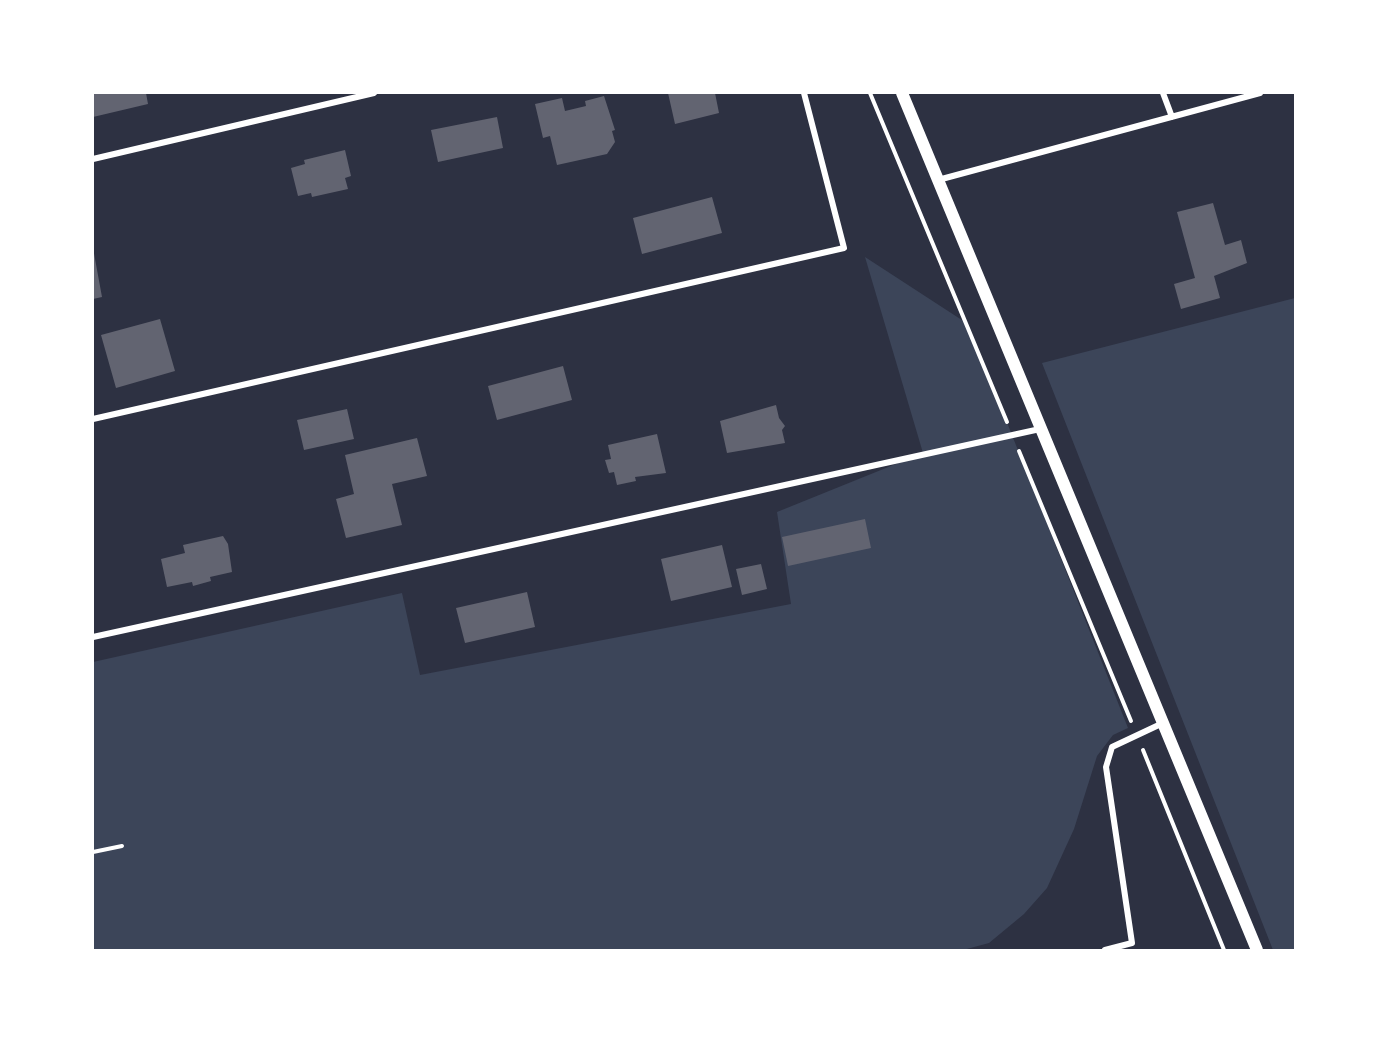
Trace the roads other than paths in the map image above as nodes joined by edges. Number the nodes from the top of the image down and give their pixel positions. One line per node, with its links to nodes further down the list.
1 (374, 93): 7 (street)
2 (804, 93): 9 (street)
3 (902, 93): 8 (main road)
4 (1163, 93): 6 (street)
5 (1260, 93): 6 (street)
6 (1173, 117): 8 (street)
7 (93, 159)
8 (938, 180): 10 (main road)
9 (93, 419)
10 (1041, 428): 11 (street); 12 (main road)
11 (93, 637)
12 (1163, 723): 13 (street); 14 (main road)
13 (1105, 950)
14 (1257, 950)

